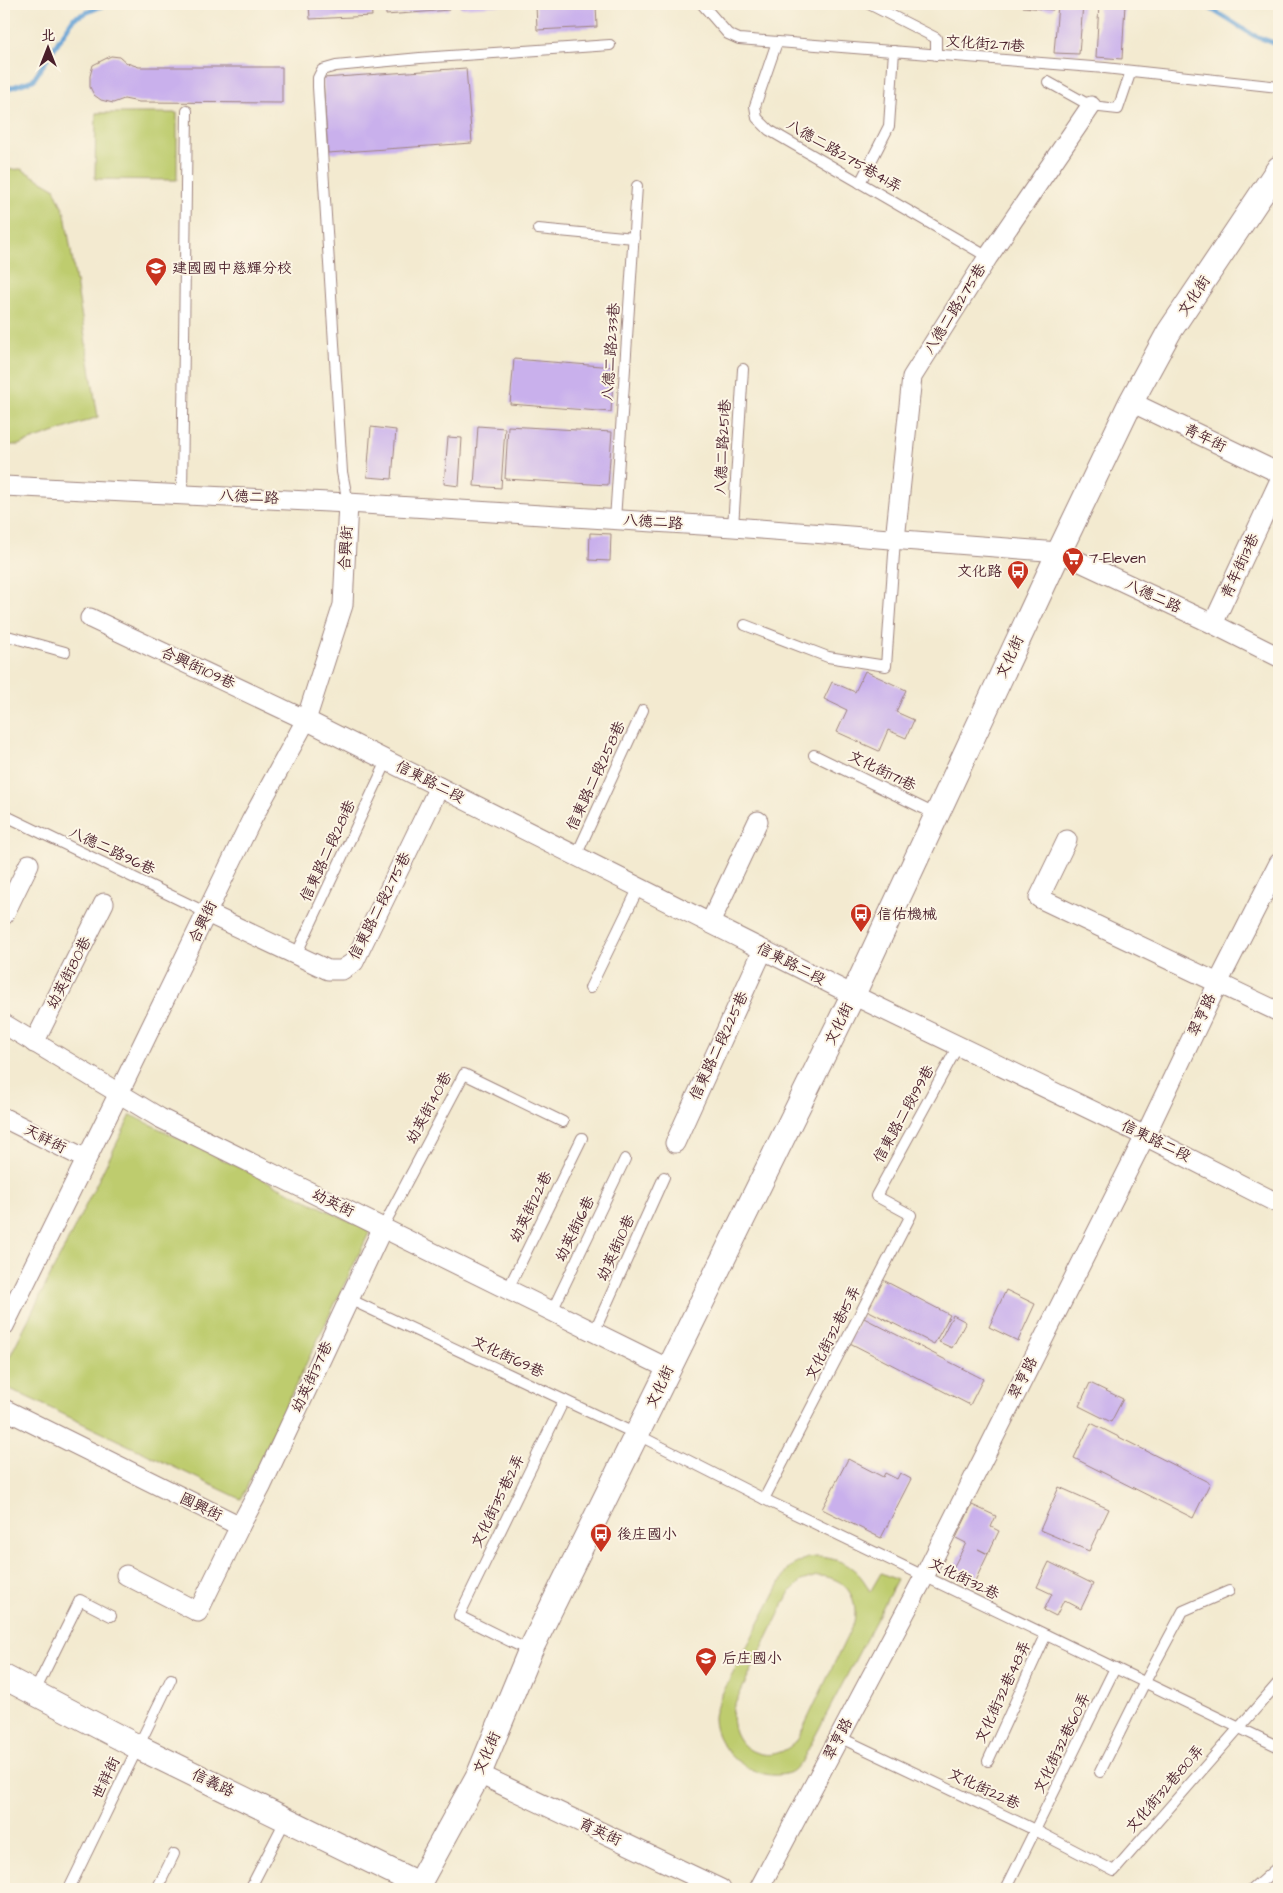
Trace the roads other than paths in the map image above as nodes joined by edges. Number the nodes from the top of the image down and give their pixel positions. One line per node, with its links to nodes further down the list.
1 (702, 4): 3 (lane, 文化街271巷)
2 (869, 4): 6 (lane)
3 (777, 42): 5 (lane, 文化街271巷); 13 (lane, 八德二路275巷41弄)
4 (610, 45): 24 (lane)
5 (894, 51): 6 (lane, 文化街271巷); 13 (lane)
6 (936, 55): 7 (lane, 文化街271巷)
7 (1132, 71): 9 (lane, 文化街271巷); 10 (lane)
8 (1048, 82): 10 (lane)
9 (1279, 86)
10 (1091, 106): 17 (street, 八德二路275巷)
11 (188, 111): 23 (lane)
12 (1279, 168): 19 (street, 文化街)
13 (860, 183): 17 (lane, 八德二路275巷41弄)
14 (637, 186): 16 (lane, 八德二路233巷)
15 (538, 229): 16 (lane)
16 (634, 238): 25 (lane, 八德二路233巷)
17 (988, 257): 27 (street, 八德二路275巷)
18 (742, 369): 26 (lane, 八德二路251巷)
19 (1132, 402): 20 (street, 青年街); 28 (street, 文化街)
20 (1279, 473)
21 (1279, 482): 30 (street, 青年街13巷)
22 (4, 486): 23 (street, 八德二路)
23 (182, 494): 24 (street, 八德二路)
24 (348, 502): 25 (street, 八德二路); 36 (street, 合興街)
25 (615, 520): 26 (street, 八德二路)
26 (733, 527): 27 (street, 八德二路)
27 (895, 540): 28 (street, 八德二路); 31 (lane)
28 (1059, 552): 30 (street, 八德二路); 41 (street, 文化街)
29 (90, 618): 36 (street, 合興街109巷)
30 (1213, 624): 34 (street, 八德二路)
31 (745, 625)
32 (4, 635): 33 (lane)
33 (65, 652)
34 (1279, 657)
35 (643, 710): 44 (lane, 信東路二段258巷)
36 (306, 720): 38 (street, 信東路二段); 49 (street, 合興街)
37 (814, 754): 41 (lane, 文化街171巷)
38 (388, 761): 39 (street, 信東路二段); 53 (lane, 信東路二段281巷)
39 (439, 787): 44 (street, 信東路二段); 53 (street, 信東路二段275巷)
40 (4, 815): 49 (lane, 八德二路96巷)
41 (937, 815): 56 (street, 文化街)
42 (758, 821): 51 (street)
43 (1067, 840): 54 (street)
44 (576, 856): 47 (street, 信東路二段)
45 (1279, 863): 54 (street, 翠亨路)
46 (29, 864): 50 (street)
47 (639, 887): 51 (street, 信東路二段); 55 (lane)
48 (104, 903): 59 (street, 幼英街80巷)
49 (207, 913): 53 (street, 信東路二段275巷); 61 (street, 合興街)
50 (4, 915)
51 (710, 923): 52 (street, 信東路二段)
52 (763, 950): 56 (street, 信東路二段); 66 (street, 信東路二段225巷)
53 (296, 955)
54 (1218, 983): 57 (street); 64 (street, 翠亨路)
55 (590, 988)
56 (853, 995): 60 (street, 信東路二段); 78 (street, 文化街)
57 (1279, 1012)
58 (4, 1024): 59 (street, 幼英街)
59 (34, 1043): 61 (street, 幼英街)
60 (958, 1046): 64 (street, 信東路二段); 70 (lane, 信東路二段199巷)
61 (119, 1094): 67 (street, 合興街); 72 (street, 幼英街)
62 (4, 1118): 67 (street, 天祥街)
63 (563, 1122): 72 (lane, 幼英街40巷)
64 (1145, 1136): 71 (street, 信東路二段); 85 (street, 翠亨路)
65 (582, 1138): 73 (lane, 幼英街22巷)
66 (675, 1143)
67 (86, 1160): 76 (street, 合興街)
68 (625, 1160): 75 (lane, 幼英街16巷)
69 (664, 1177): 77 (lane, 幼英街10巷)
70 (876, 1196): 82 (lane, 文化街32巷15弄)
71 (1279, 1204)
72 (384, 1227): 73 (street, 幼英街); 74 (street, 幼英街37巷)
73 (508, 1289): 75 (street, 幼英街)
74 (358, 1303): 79 (lane, 文化街69巷); 83 (street, 幼英街37巷)
75 (552, 1311): 77 (street, 幼英街)
76 (4, 1326)
77 (594, 1332): 78 (street, 幼英街)
78 (669, 1369): 81 (street, 文化街)
79 (564, 1400): 81 (lane, 文化街69巷); 89 (lane, 文化街35巷2弄)
80 (4, 1409): 83 (street, 國興街)
81 (638, 1435): 82 (lane, 文化街32巷); 89 (street, 文化街)
82 (764, 1499): 85 (lane, 文化街32巷)
83 (240, 1526): 84 (street, 國興街)
84 (126, 1575)
85 (924, 1577): 88 (lane, 文化街32巷); 97 (street, 翠亨路)
86 (1229, 1591): 93 (lane)
87 (110, 1616): 95 (lane)
88 (1046, 1635): 90 (lane, 文化街32巷); 100 (lane, 文化街32巷48弄)
89 (530, 1651): 102 (street, 文化街)
90 (1115, 1668): 93 (lane, 文化街32巷); 104 (lane, 文化街32巷60弄)
91 (4, 1679): 95 (street, 信義路)
92 (171, 1679): 98 (lane, 世祥街)
93 (1145, 1682): 96 (lane, 文化街32巷); 101 (lane)
94 (1279, 1682): 96 (lane, 文化街32巷80弄)
95 (34, 1693): 98 (street, 信義路)
96 (1238, 1727): 99 (lane, 文化街32巷); 107 (lane, 文化街32巷80弄)
97 (839, 1737): 104 (lane, 文化街22巷); 113 (street, 翠亨路)
98 (138, 1746): 103 (street, 信義路); 109 (lane, 世祥街)
99 (1279, 1747)
100 (988, 1761)
101 (1100, 1772)
102 (479, 1774): 108 (street, 文化街); 112 (street, 育英街)
103 (286, 1819): 108 (street, 信義路); 111 (lane)
104 (1035, 1830): 107 (lane, 文化街22巷); 114 (lane, 文化街32巷60弄)
105 (174, 1854): 110 (lane)
106 (1279, 1866): 115 (lane)
107 (1114, 1871)
108 (418, 1888)
109 (69, 1889)
110 (157, 1889)
111 (250, 1889)
112 (721, 1889)
113 (759, 1889)
114 (1006, 1889)
115 (1253, 1889)

